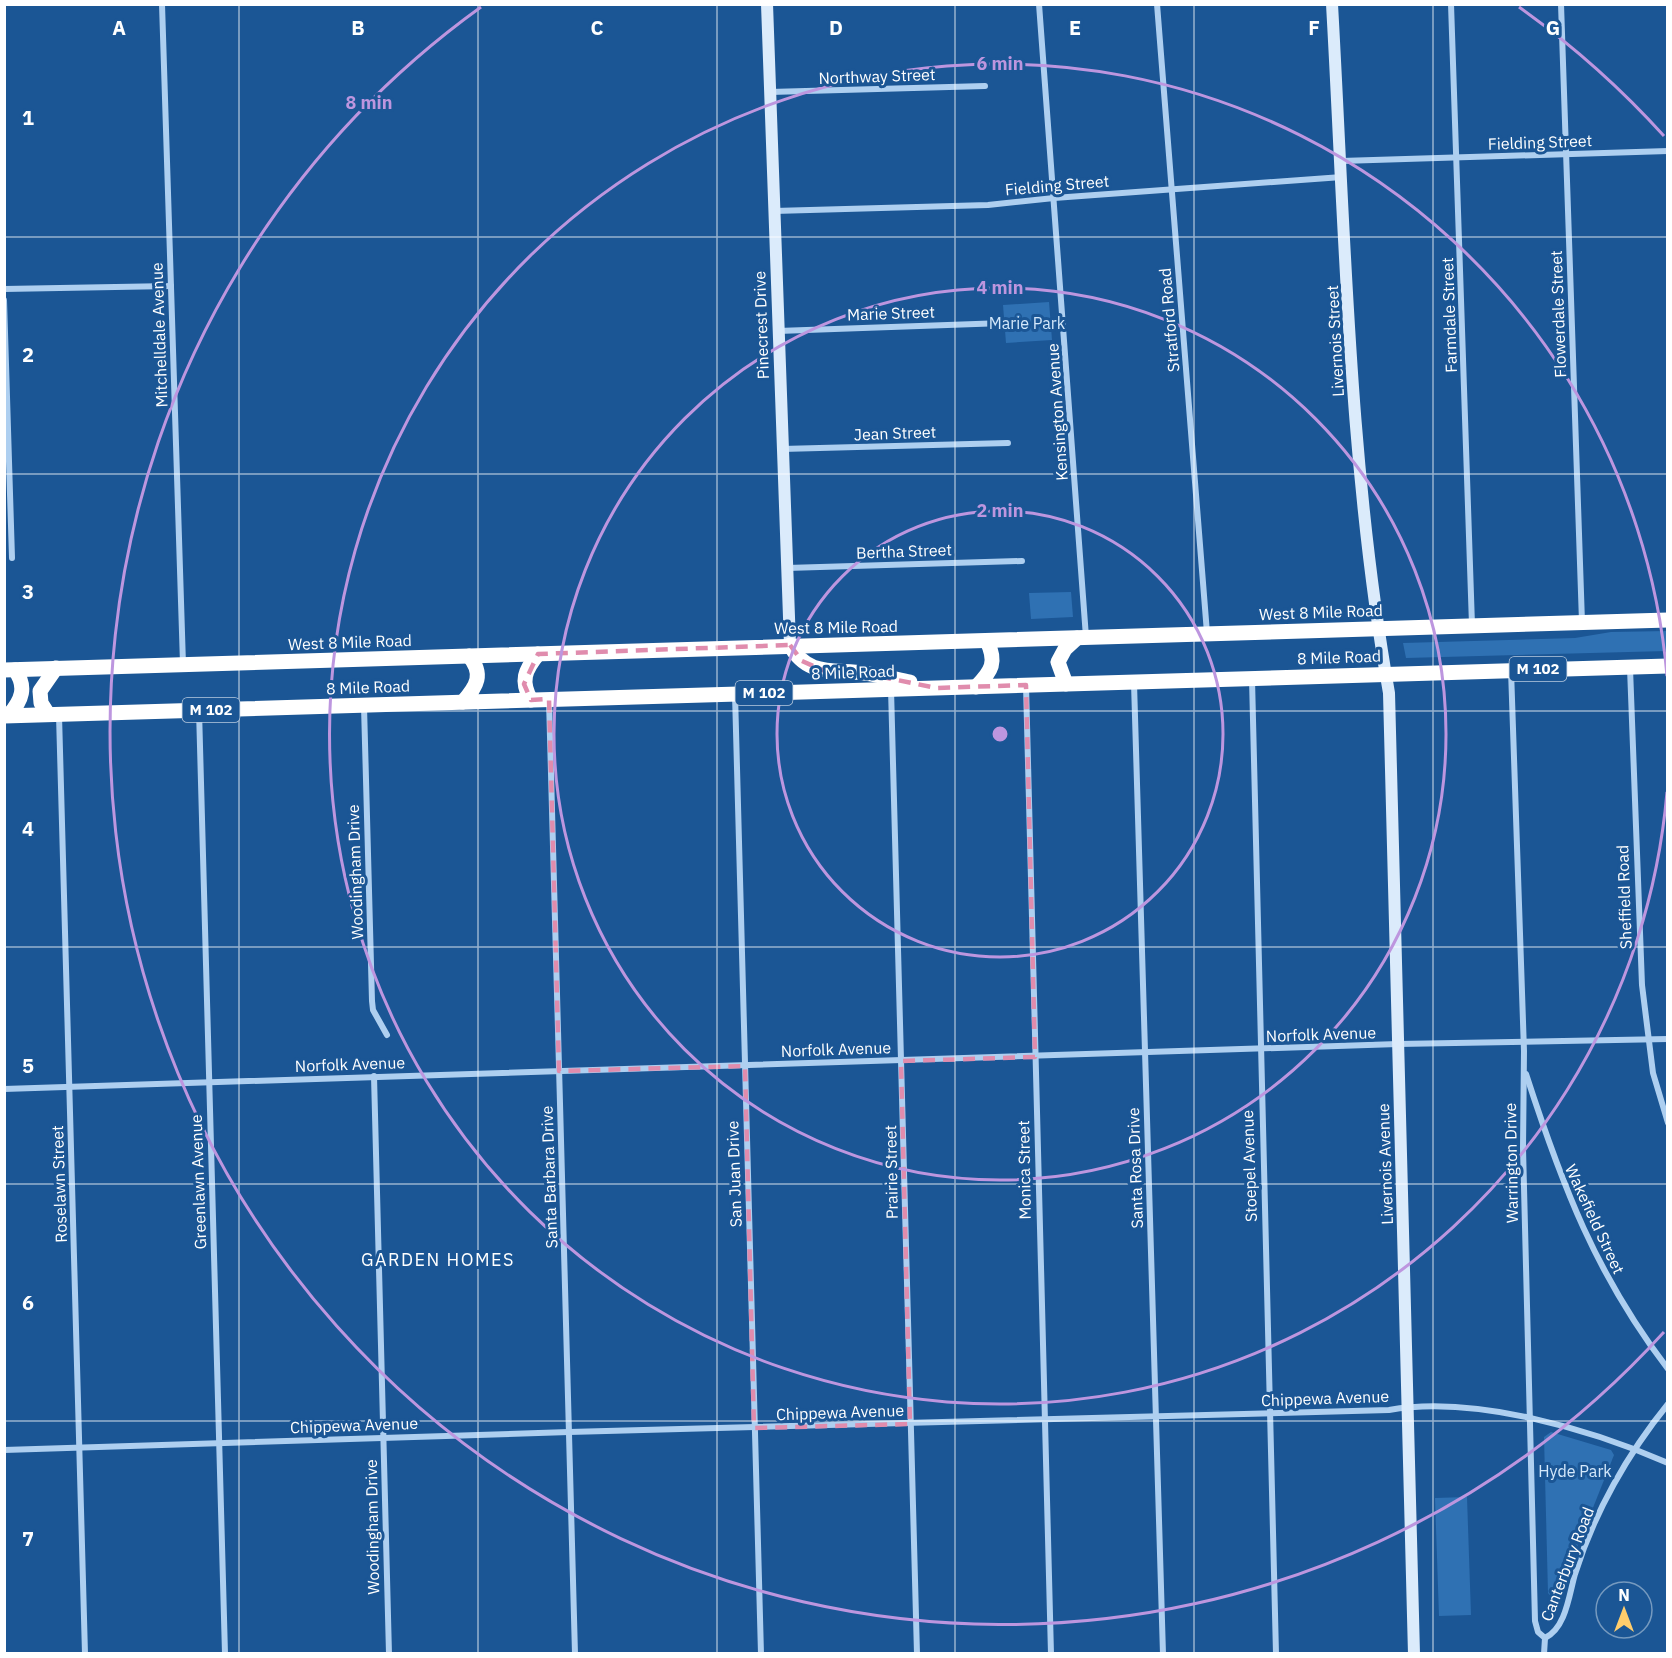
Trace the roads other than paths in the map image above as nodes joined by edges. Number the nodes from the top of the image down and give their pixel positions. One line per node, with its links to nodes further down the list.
1 (162, 4): 18 (street, Mitchelldale Avenue)
2 (767, 4): 9 (street, Pinecrest Drive)
3 (1039, 4): 16 (street, Kensington Avenue)
4 (1158, 4): 15 (street, Stratford Road)
5 (1332, 4): 13 (street, Livernois Street)
6 (1451, 4): 12 (street, Farmdale Street)
7 (1561, 4): 11 (street, Flowerdale Street)
8 (985, 86): 9 (street, Northway Street)
9 (770, 92): 17 (street, Pinecrest Drive)
10 (1668, 151): 11 (street, Fielding Street)
11 (1566, 155): 12 (street, Fielding Street); 29 (street, Flowerdale Street)
12 (1456, 159): 13 (street, Fielding Street); 30 (street, Farmdale Street)
13 (1341, 161): 14 (street, Livernois Street)
14 (1342, 177): 15 (street, Fielding Street); 31 (street, Livernois Street)
15 (1172, 190): 16 (street, Fielding Street); 32 (street, Stratford Road)
16 (1054, 198): 17 (street, Fielding Street); 33 (street, Kensington Avenue)
17 (774, 211): 22 (street, Pinecrest Drive)
18 (171, 286): 19 (street); 38 (street, Mitchelldale Avenue)
19 (4, 289)
20 (4, 300): 25 (street)
21 (1004, 323): 22 (street, Marie Street)
22 (778, 331): 24 (street, Pinecrest Drive)
23 (1008, 443): 24 (street, Jean Street)
24 (782, 449): 27 (street, Pinecrest Drive)
25 (12, 558)
26 (1022, 561): 27 (street, Bertha Street)
27 (787, 568): 35 (street, Pinecrest Drive)
28 (1668, 620): 29 (highway, West 8 Mile Road)
29 (1582, 623): 30 (highway, West 8 Mile Road)
30 (1472, 626): 31 (highway, West 8 Mile Road)
31 (1377, 628): 32 (highway, West 8 Mile Road); 44 (street, Livernois Street)
32 (1207, 634): 33 (highway, West 8 Mile Road)
33 (1081, 638): 34 (highway, West 8 Mile Road); 47 (highway)
34 (987, 641): 35 (highway, West 8 Mile Road); 50 (highway)
35 (790, 645): 36 (highway, West 8 Mile Road); 49 (highway)
36 (538, 654): 37 (highway, West 8 Mile Road); 54 (highway)
37 (469, 656): 38 (highway, West 8 Mile Road); 55 (highway)
38 (183, 664): 41 (highway, West 8 Mile Road)
39 (1668, 666): 40 (highway, 8 Mile Road / M 102)
40 (1629, 667): 43 (highway, 8 Mile Road / M 102); 61 (street, Sheffield Road)
41 (56, 668): 42 (highway, West 8 Mile Road); 58 (highway)
42 (10, 670): 59 (highway)
43 (1511, 670): 44 (highway, 8 Mile Road / M 102); 63 (street, Warrington Drive)
44 (1385, 674): 45 (highway, 8 Mile Road / M 102); 64 (street, Livernois Avenue)
45 (1252, 678): 46 (highway, 8 Mile Road / M 102); 65 (street, Stoepel Avenue)
46 (1134, 682): 47 (highway, 8 Mile Road / M 102); 66 (street, Santa Rosa Drive)
47 (1066, 684): 48 (highway, 8 Mile Road / M 102)
48 (1026, 685): 50 (highway, 8 Mile Road / M 102); 67 (street, Monica Street)
49 (936, 687): 50 (highway, 8 Mile Road / M 102); 51 (highway, 8 Mile Road / M 102)
50 (976, 687)
51 (891, 689): 52 (highway, 8 Mile Road / M 102); 68 (street, Prairie Street)
52 (735, 693): 53 (highway, 8 Mile Road / M 102); 69 (street, San Juan Drive)
53 (549, 699): 54 (highway, 8 Mile Road / M 102); 71 (street, Santa Barbara Drive)
54 (531, 700): 55 (highway, 8 Mile Road / M 102)
55 (463, 702): 56 (highway, 8 Mile Road / M 102)
56 (364, 705): 57 (highway, 8 Mile Road / M 102); 60 (street, Woodingham Drive)
57 (199, 710): 58 (highway, 8 Mile Road / M 102); 73 (street, Greenlawn Avenue)
58 (54, 714): 59 (highway, 8 Mile Road / M 102); 74 (street, Roselawn Street)
59 (7, 715)
60 (387, 1035)
61 (1647, 1039): 62 (street, Norfolk Avenue); 63 (street, Norfolk Avenue); 76 (street, Sheffield Road)
62 (1668, 1039)
63 (1523, 1042): 64 (street, Norfolk Avenue); 70 (street, Warrington Drive)
64 (1398, 1044): 65 (street, Norfolk Avenue); 79 (street, Livernois Avenue)
65 (1260, 1050): 66 (street, Norfolk Avenue); 80 (street, Stoepel Avenue)
66 (1145, 1054): 67 (street, Norfolk Avenue); 81 (street, Santa Rosa Drive)
67 (1035, 1057): 68 (street, Norfolk Avenue); 83 (street, Monica Street)
68 (901, 1061): 69 (street, Norfolk Avenue); 84 (street, Prairie Street)
69 (745, 1066): 71 (street, Norfolk Avenue); 85 (street, San Juan Drive)
70 (1524, 1067): 77 (street, Wakefield Street); 82 (street, Warrington Drive)
71 (559, 1071): 72 (street, Norfolk Avenue); 86 (street, Santa Barbara Drive)
72 (374, 1076): 73 (street, Norfolk Avenue); 87 (street, Woodingham Drive)
73 (209, 1083): 74 (street, Norfolk Avenue); 88 (street, Greenlawn Avenue)
74 (69, 1087): 75 (street, Norfolk Avenue); 89 (street, Roselawn Street)
75 (4, 1089)
76 (1668, 1123)
77 (1668, 1369)
78 (1668, 1404): 91 (street, Canterbury Road)
79 (1408, 1407): 80 (street, Chippewa Avenue); 82 (street, Chippewa Avenue); 103 (street, Livernois Avenue)
80 (1270, 1414): 81 (street, Chippewa Avenue); 102 (street, Stoepel Avenue)
81 (1156, 1417): 83 (street, Chippewa Avenue); 101 (street, Santa Rosa Drive)
82 (1530, 1418): 91 (street, Chippewa Avenue); 93 (street, Warrington Drive)
83 (1044, 1420): 84 (street, Chippewa Avenue); 100 (street, Monica Street)
84 (910, 1424): 85 (street, Chippewa Avenue); 99 (street, Prairie Street)
85 (754, 1428): 86 (street, Chippewa Avenue); 98 (street, San Juan Drive)
86 (569, 1432): 87 (street, Chippewa Avenue); 97 (street, Santa Barbara Drive)
87 (384, 1438): 88 (street, Chippewa Avenue); 96 (street, Woodingham Drive)
88 (219, 1444): 89 (street, Chippewa Avenue); 95 (street, Greenlawn Avenue)
89 (80, 1448): 90 (street, Chippewa Avenue); 94 (street, Roselawn Street)
90 (4, 1450)
91 (1635, 1450): 92 (street, Chippewa Avenue); 93 (street, Canterbury Road)
92 (1668, 1463)
93 (1545, 1638): 104 (street, Warrington Drive)
94 (85, 1653)
95 (225, 1653)
96 (389, 1653)
97 (575, 1653)
98 (761, 1653)
99 (917, 1653)
100 (1051, 1653)
101 (1163, 1653)
102 (1276, 1653)
103 (1414, 1653)
104 (1544, 1653)

